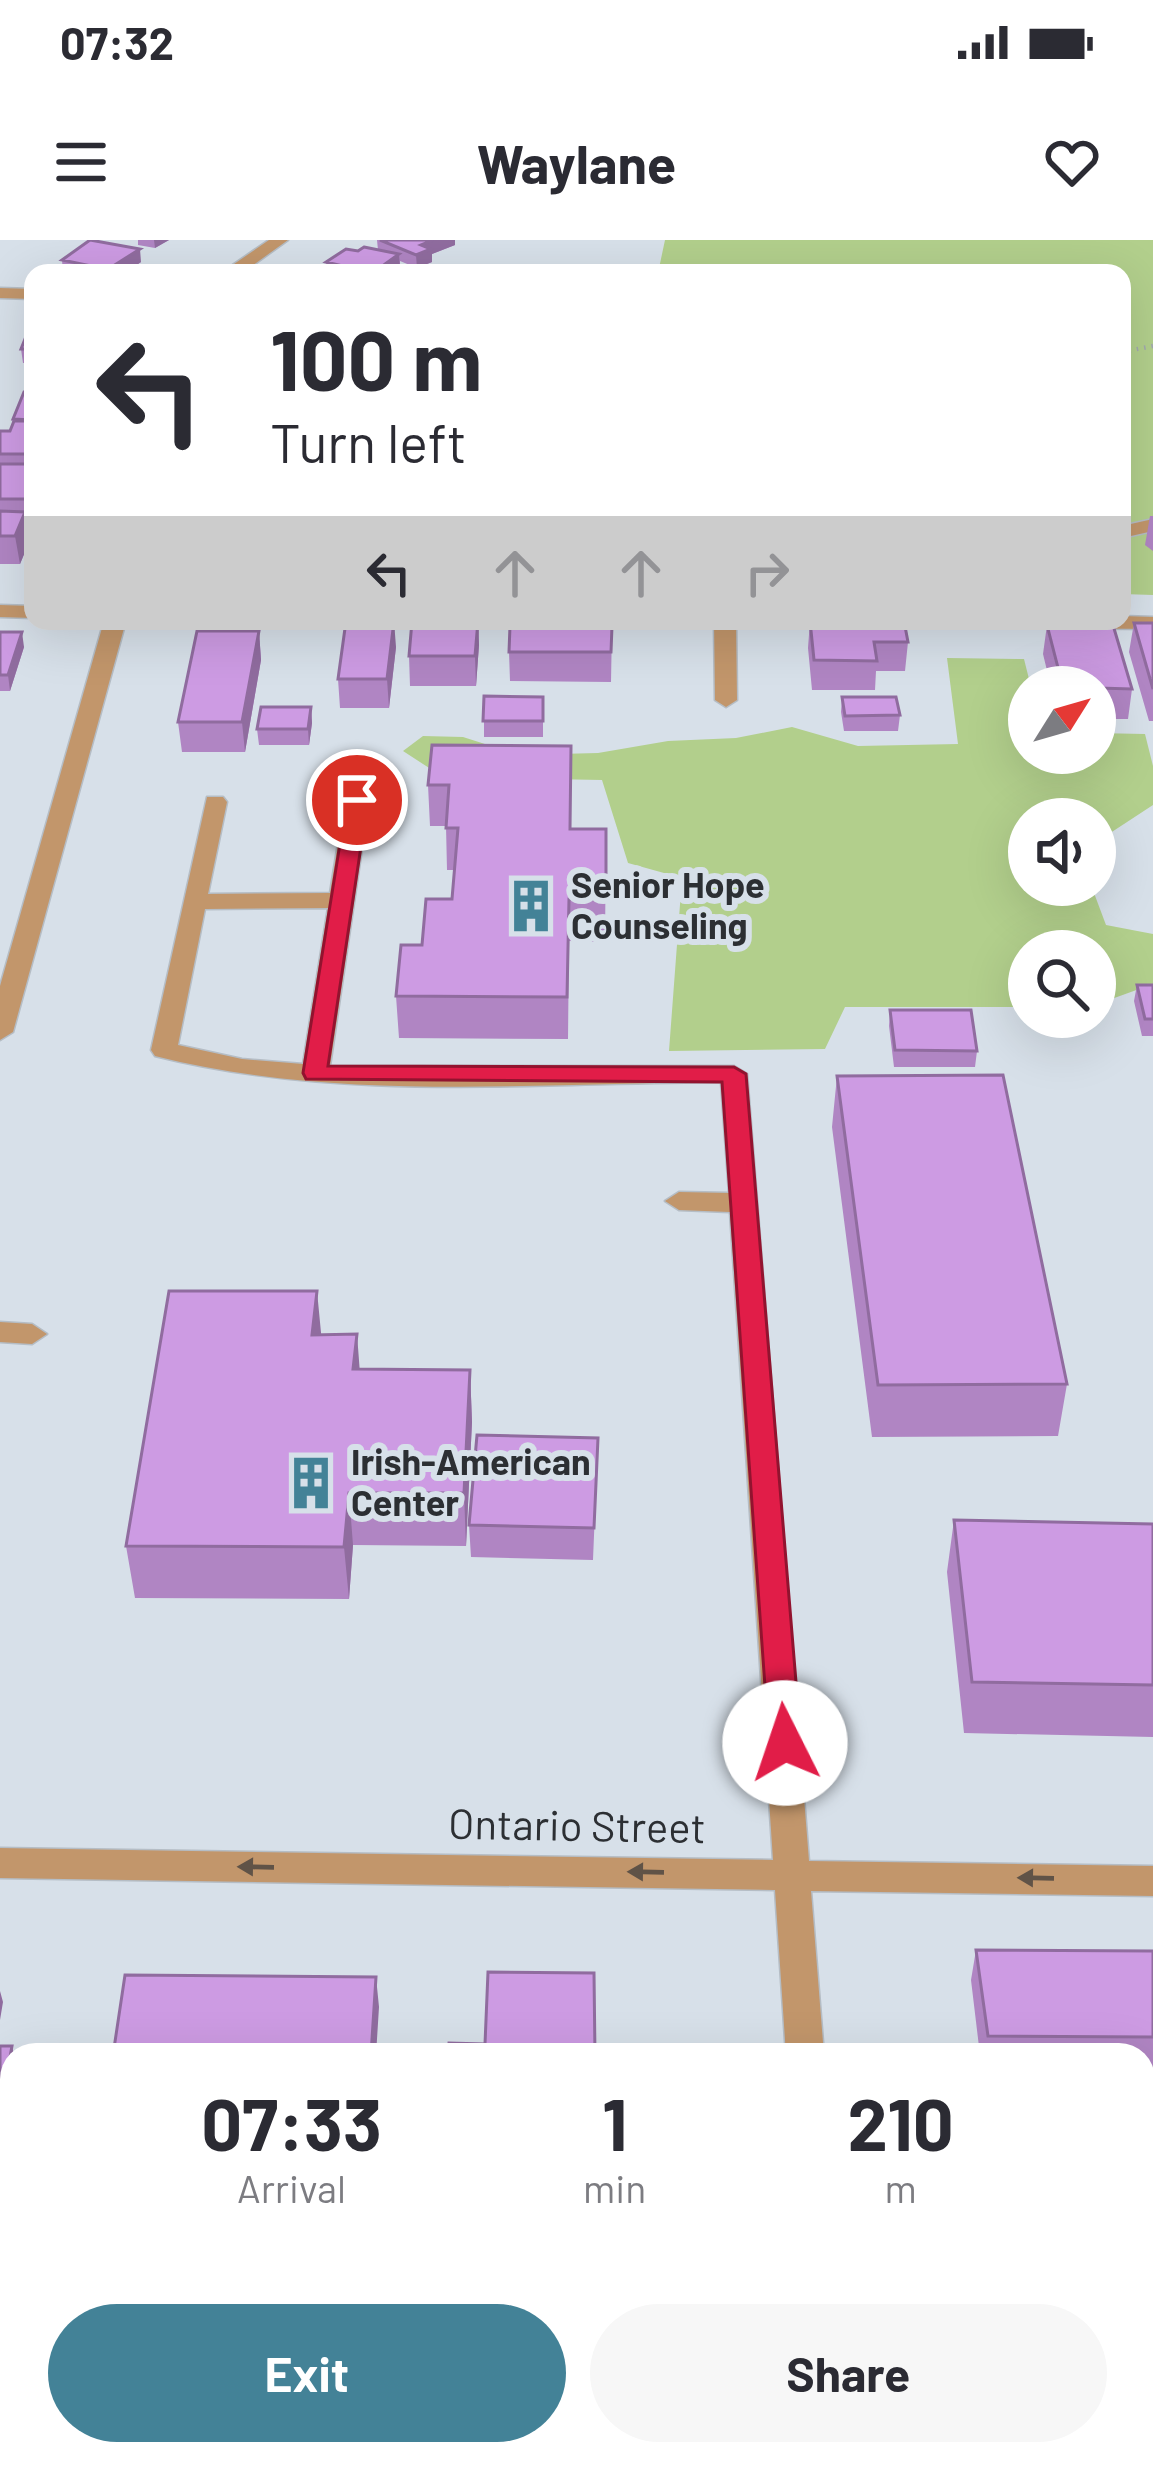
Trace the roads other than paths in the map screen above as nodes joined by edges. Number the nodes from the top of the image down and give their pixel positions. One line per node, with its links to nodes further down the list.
1 (280, 240): 2 (street)
2 (244, 264)
3 (113, 630): 10 (street)
4 (725, 630): 5 (street)
5 (726, 700)
6 (357, 800): 8 (street)
7 (214, 802): 9 (street)
8 (342, 901): 9 (street); 11 (street)
9 (194, 902): 11 (street)
10 (0, 1032)
11 (315, 1073): 13 (street)
12 (679, 1201): 13 (street)
13 (743, 1203): 17 (street)
14 (0, 1332): 15 (street)
15 (32, 1334)
16 (0, 1863): 17 (street, Ontario Street, one-way to 16)
17 (795, 1874): 18 (street, Ontario Street, one-way to 17); 19 (street)
18 (1153, 1880)
19 (804, 2043)

